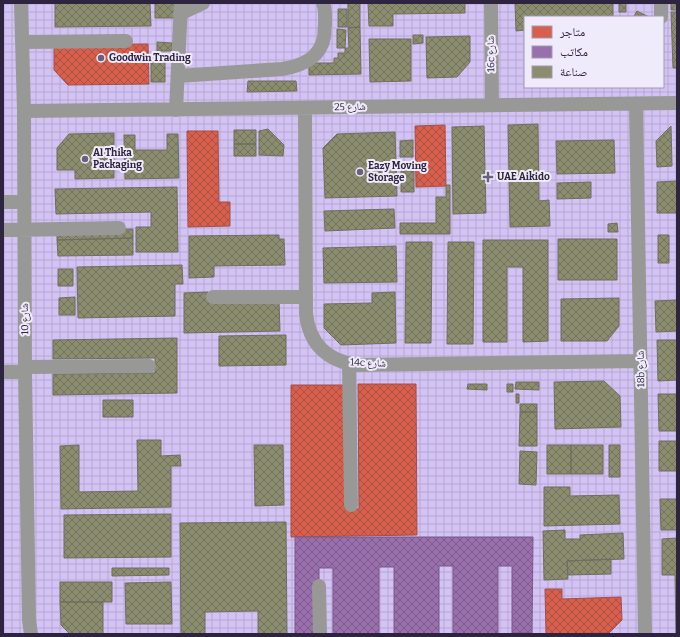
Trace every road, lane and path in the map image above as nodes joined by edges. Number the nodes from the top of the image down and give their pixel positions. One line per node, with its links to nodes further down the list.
1 (21, 3): 9 (street, شارع 10)
2 (203, 3): 6 (street)
3 (324, 3): 10 (street)
4 (491, 3): 13 (street, 16c شارع)
5 (661, 3): 7 (street)
6 (180, 8): 10 (street)
7 (661, 16)
8 (126, 41): 9 (street)
9 (22, 42): 16 (street, شارع 10)
10 (178, 76): 15 (street)
11 (677, 103): 12 (street, شارع 25)
12 (636, 104): 13 (street, شارع 25); 24 (street, 18b شارع)
13 (492, 105): 14 (street, شارع 25)
14 (305, 108): 15 (street, شارع 25); 22 (street, 14c شارع)
15 (176, 110): 16 (street, شارع 25)
16 (24, 112): 18 (street, شارع 10)
17 (3, 202): 18 (street)
18 (24, 202): 20 (street, شارع 10)
19 (119, 228): 20 (street)
20 (24, 229): 21 (street); 27 (street, شارع 10)
21 (3, 230)
22 (306, 296): 23 (street); 25 (street, 14c شارع)
23 (213, 297)
24 (641, 361): 25 (street, 14c شارع); 33 (street, 18b شارع)
25 (349, 364): 29 (street)
26 (149, 366): 27 (street)
27 (25, 370): 28 (street); 31 (street, شارع 10)
28 (3, 372)
29 (351, 505)
30 (319, 586): 32 (street)
31 (31, 634)
32 (320, 634)
33 (645, 634)

